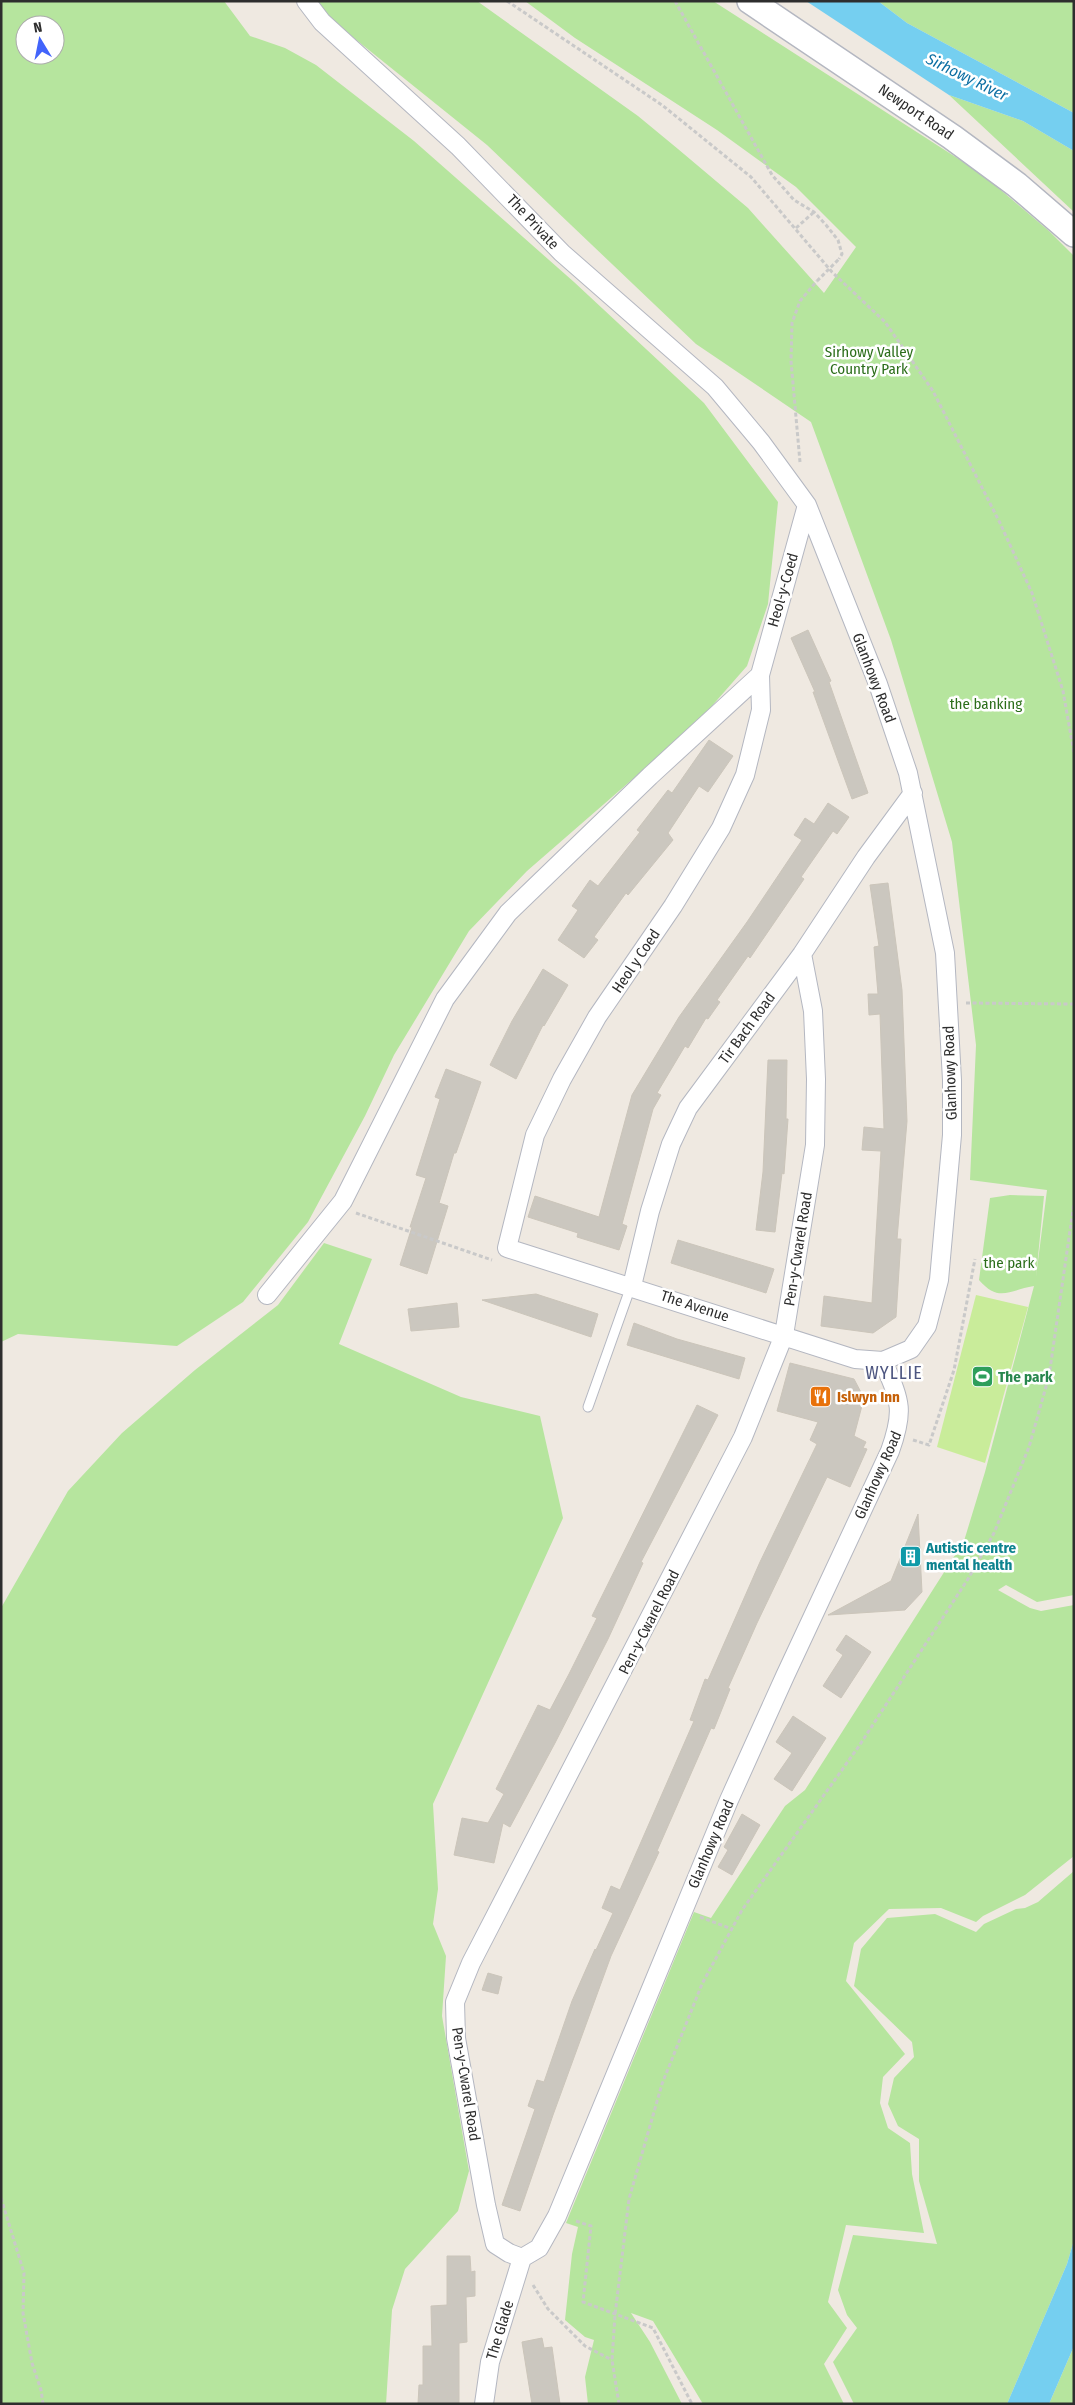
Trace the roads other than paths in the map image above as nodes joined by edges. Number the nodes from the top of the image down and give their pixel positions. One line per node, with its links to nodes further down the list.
1 (306, 1): 4 (street, The Private)
2 (750, 1): 3 (main road, Newport Road)
3 (1074, 234)
4 (761, 442): 5 (street, Glanhowy Road)
5 (805, 502): 6 (street, Heol-y-Coed); 7 (street, Glanhowy Road)
6 (760, 675): 9 (street, Heol y Coed); 11 (street)
7 (913, 793): 8 (street, Tir Bach Road); 13 (street, Glanhowy Road)
8 (802, 954): 10 (street, Tir Bach Road); 12 (street, Pen-y-Cwarel Road)
9 (507, 1248): 10 (street, The Avenue)
10 (632, 1286): 12 (street, The Avenue); 14 (lane)
11 (267, 1295)
12 (784, 1335): 13 (street, The Avenue); 15 (street, Pen-y-Cwarel Road)
13 (883, 1360): 15 (street, Glanhowy Road)
14 (588, 1407)
15 (522, 2258): 16 (street, The Glade)
16 (484, 2404)

